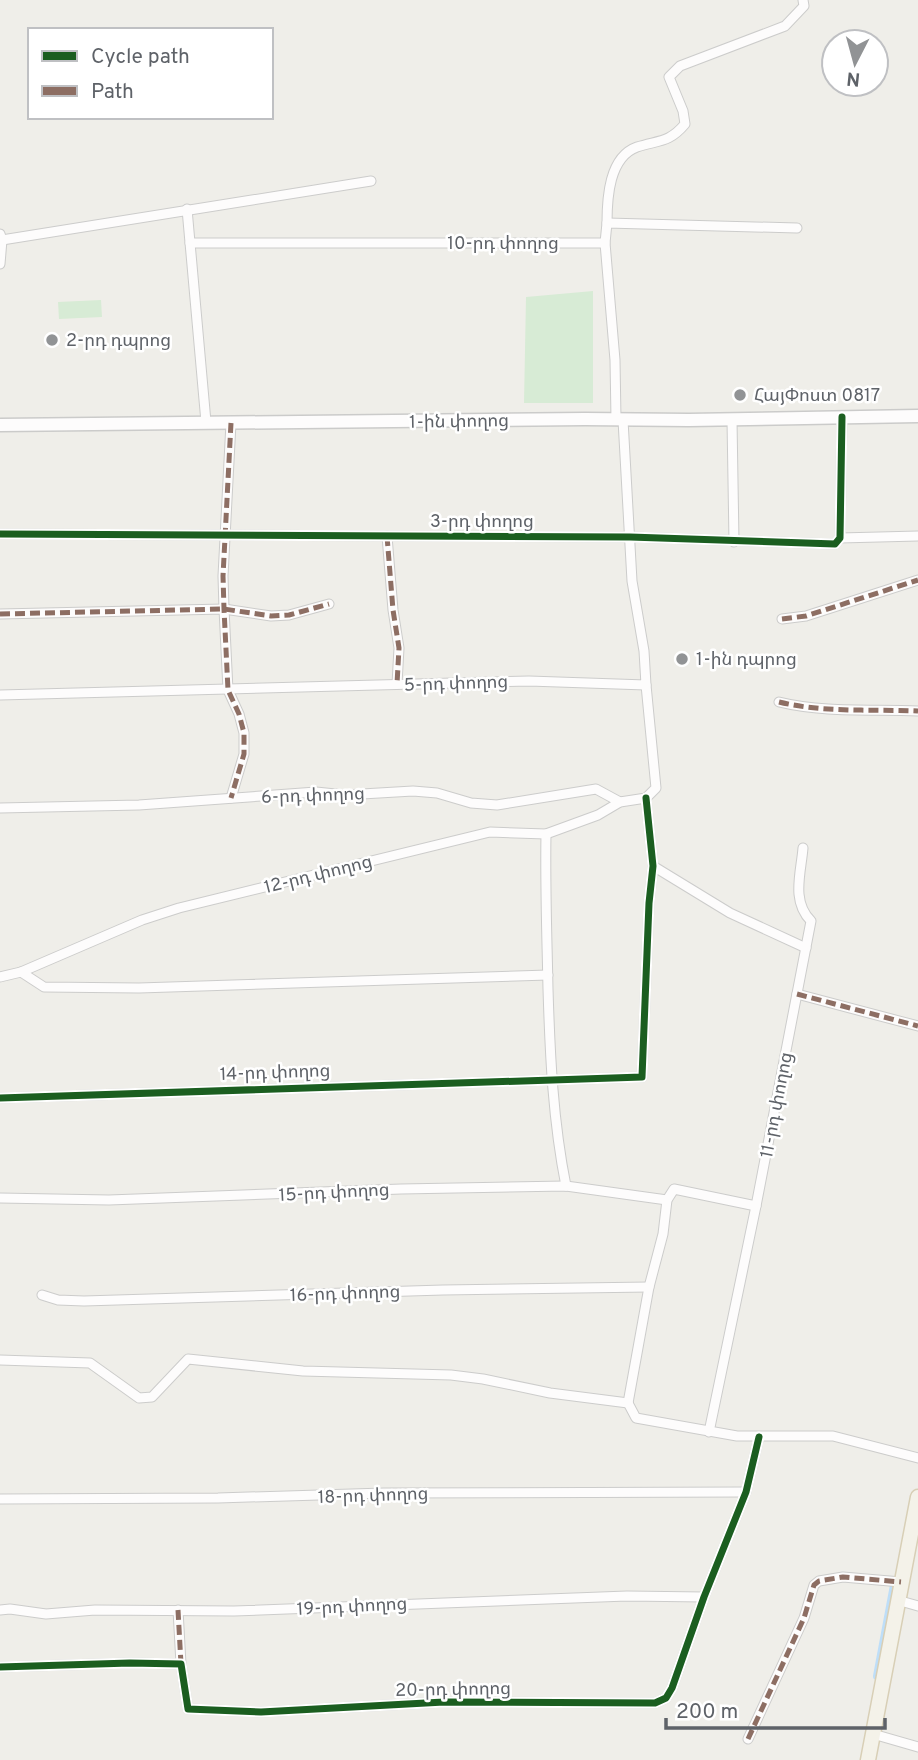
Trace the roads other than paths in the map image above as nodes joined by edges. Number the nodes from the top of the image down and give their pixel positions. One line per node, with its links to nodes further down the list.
1 (803, 0): 4 (street)
2 (371, 181): 3 (street)
3 (187, 209): 6 (street); 7 (street)
4 (607, 223): 5 (street); 8 (street)
5 (797, 228)
6 (1, 237): 9 (street)
7 (190, 243): 8 (street, 10-րդ փողոց); 14 (street)
8 (605, 243): 12 (street)
9 (0, 264)
10 (918, 416): 11 (main road, 1-ին փողոց)
11 (842, 417): 13 (main road, 1-ին փողոց); 22 (street)
12 (620, 419): 13 (main road, 1-ին փողոց); 15 (main road, 1-ին փողոց); 21 (street)
13 (732, 420): 23 (street)
14 (206, 422): 15 (main road, 1-ին փողոց); 16 (main road, 1-ին փողոց)
15 (231, 423): 18 (street)
16 (0, 425)
17 (0, 534): 18 (street, 3-րդ փողոց)
18 (227, 534): 20 (street, 3-րդ փողոց); 26 (street)
19 (918, 536): 22 (street)
20 (387, 537): 21 (street, 3-րդ փողոց); 29 (street)
21 (630, 537): 23 (street, 3-րդ փողոց); 30 (street)
22 (840, 538): 23 (street, 3-րդ փողոց)
23 (734, 542)
24 (918, 580): 28 (street)
25 (329, 604): 26 (street)
26 (224, 609): 27 (street); 31 (street)
27 (0, 614)
28 (782, 619)
29 (397, 684): 30 (street, 5-րդ փողոց); 31 (street, 5-րդ փողոց)
30 (646, 684): 36 (street)
31 (228, 690): 32 (street, 5-րդ փողոց); 35 (street)
32 (0, 695)
33 (779, 702): 34 (street)
34 (918, 710)
35 (231, 798): 37 (street, 6-րդ փողոց); 38 (street, 6-րդ փողոց)
36 (646, 798): 37 (street); 41 (street)
37 (620, 802): 39 (street, 12-րդ փողոց)
38 (0, 807)
39 (546, 834): 43 (street, 12-րդ փողոց); 44 (street)
40 (803, 848): 42 (street, 11-րդ փողոց)
41 (653, 866): 42 (street); 48 (street, 14-րդ փողոց)
42 (806, 948): 46 (street, 11-րդ փողոց)
43 (21, 972): 44 (street); 45 (street, 12-րդ փողոց)
44 (548, 975): 48 (street)
45 (0, 977)
46 (797, 994): 47 (street); 53 (street, 11-րդ փողոց)
47 (918, 1026)
48 (551, 1082): 49 (street, 14-րդ փողոց); 50 (street)
49 (0, 1098)
50 (566, 1186): 51 (street, 15-րդ փողոց); 52 (street, 15-րդ փողոց)
51 (0, 1198)
52 (667, 1200): 53 (street); 54 (street)
53 (756, 1206): 58 (street, 11-րդ փողոց)
54 (649, 1287): 55 (street, 16-րդ փողոց); 57 (street)
55 (43, 1295)
56 (0, 1360): 57 (street)
57 (628, 1403): 58 (street)
58 (709, 1432): 59 (street)
59 (759, 1437): 60 (street); 61 (street, 20-րդ փողոց)
60 (918, 1458)
61 (746, 1492): 63 (street, 18-րդ փողոց); 65 (street, 20-րդ փողոց)
62 (918, 1497): 64 (main road)
63 (0, 1499)
64 (901, 1582): 66 (main road); 73 (street)
65 (704, 1597): 69 (street, 19-րդ փողոց); 70 (street, 20-րդ փողոց)
66 (897, 1600): 67 (street); 72 (main road)
67 (918, 1605)
68 (0, 1610): 69 (street, 19-րդ փողոց)
69 (178, 1610): 70 (street)
70 (181, 1664): 71 (street)
71 (0, 1667)
72 (873, 1734): 74 (street); 75 (main road)
73 (748, 1739)
74 (918, 1747)
75 (868, 1760)

